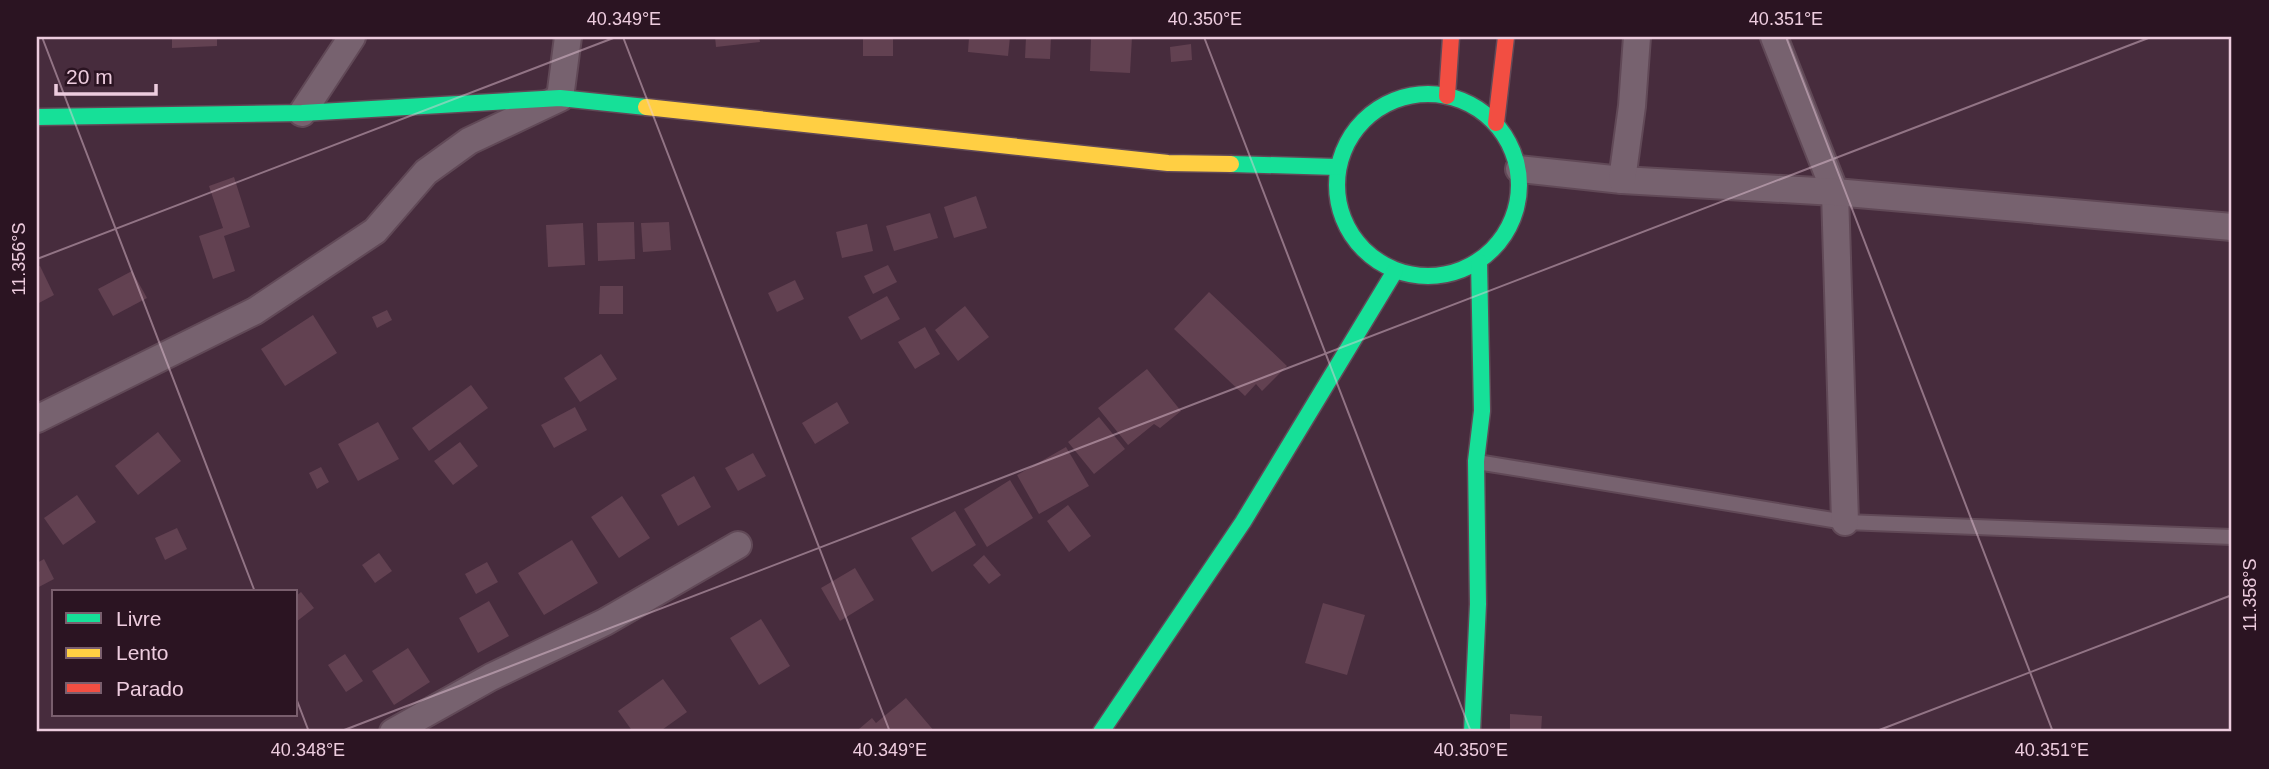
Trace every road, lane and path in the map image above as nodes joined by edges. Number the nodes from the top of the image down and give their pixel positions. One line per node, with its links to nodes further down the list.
1 (352, 37): 9 (street)
2 (568, 37): 8 (street)
3 (1451, 37): 7 (main road)
4 (1506, 37): 11 (main road)
5 (1637, 37): 14 (street)
6 (1774, 37): 15 (street)
7 (1447, 96): 11 (main road); 12 (main road)
8 (560, 98): 9 (main road); 12 (main road); 19 (street)
9 (302, 113): 10 (main road)
10 (37, 117)
11 (1496, 123): 13 (main road)
12 (1336, 167): 18 (main road)
13 (1519, 169): 14 (street); 17 (main road)
14 (1622, 180): 15 (street)
15 (1835, 192): 16 (street); 21 (street)
16 (2232, 227)
17 (1479, 262): 18 (main road); 20 (main road)
18 (1395, 271): 25 (main road)
19 (37, 419)
20 (1476, 461): 21 (lane); 26 (main road)
21 (1845, 522): 22 (lane)
22 (2232, 537)
23 (738, 545): 24 (street)
24 (393, 732)
25 (1101, 732)
26 (1472, 732)

